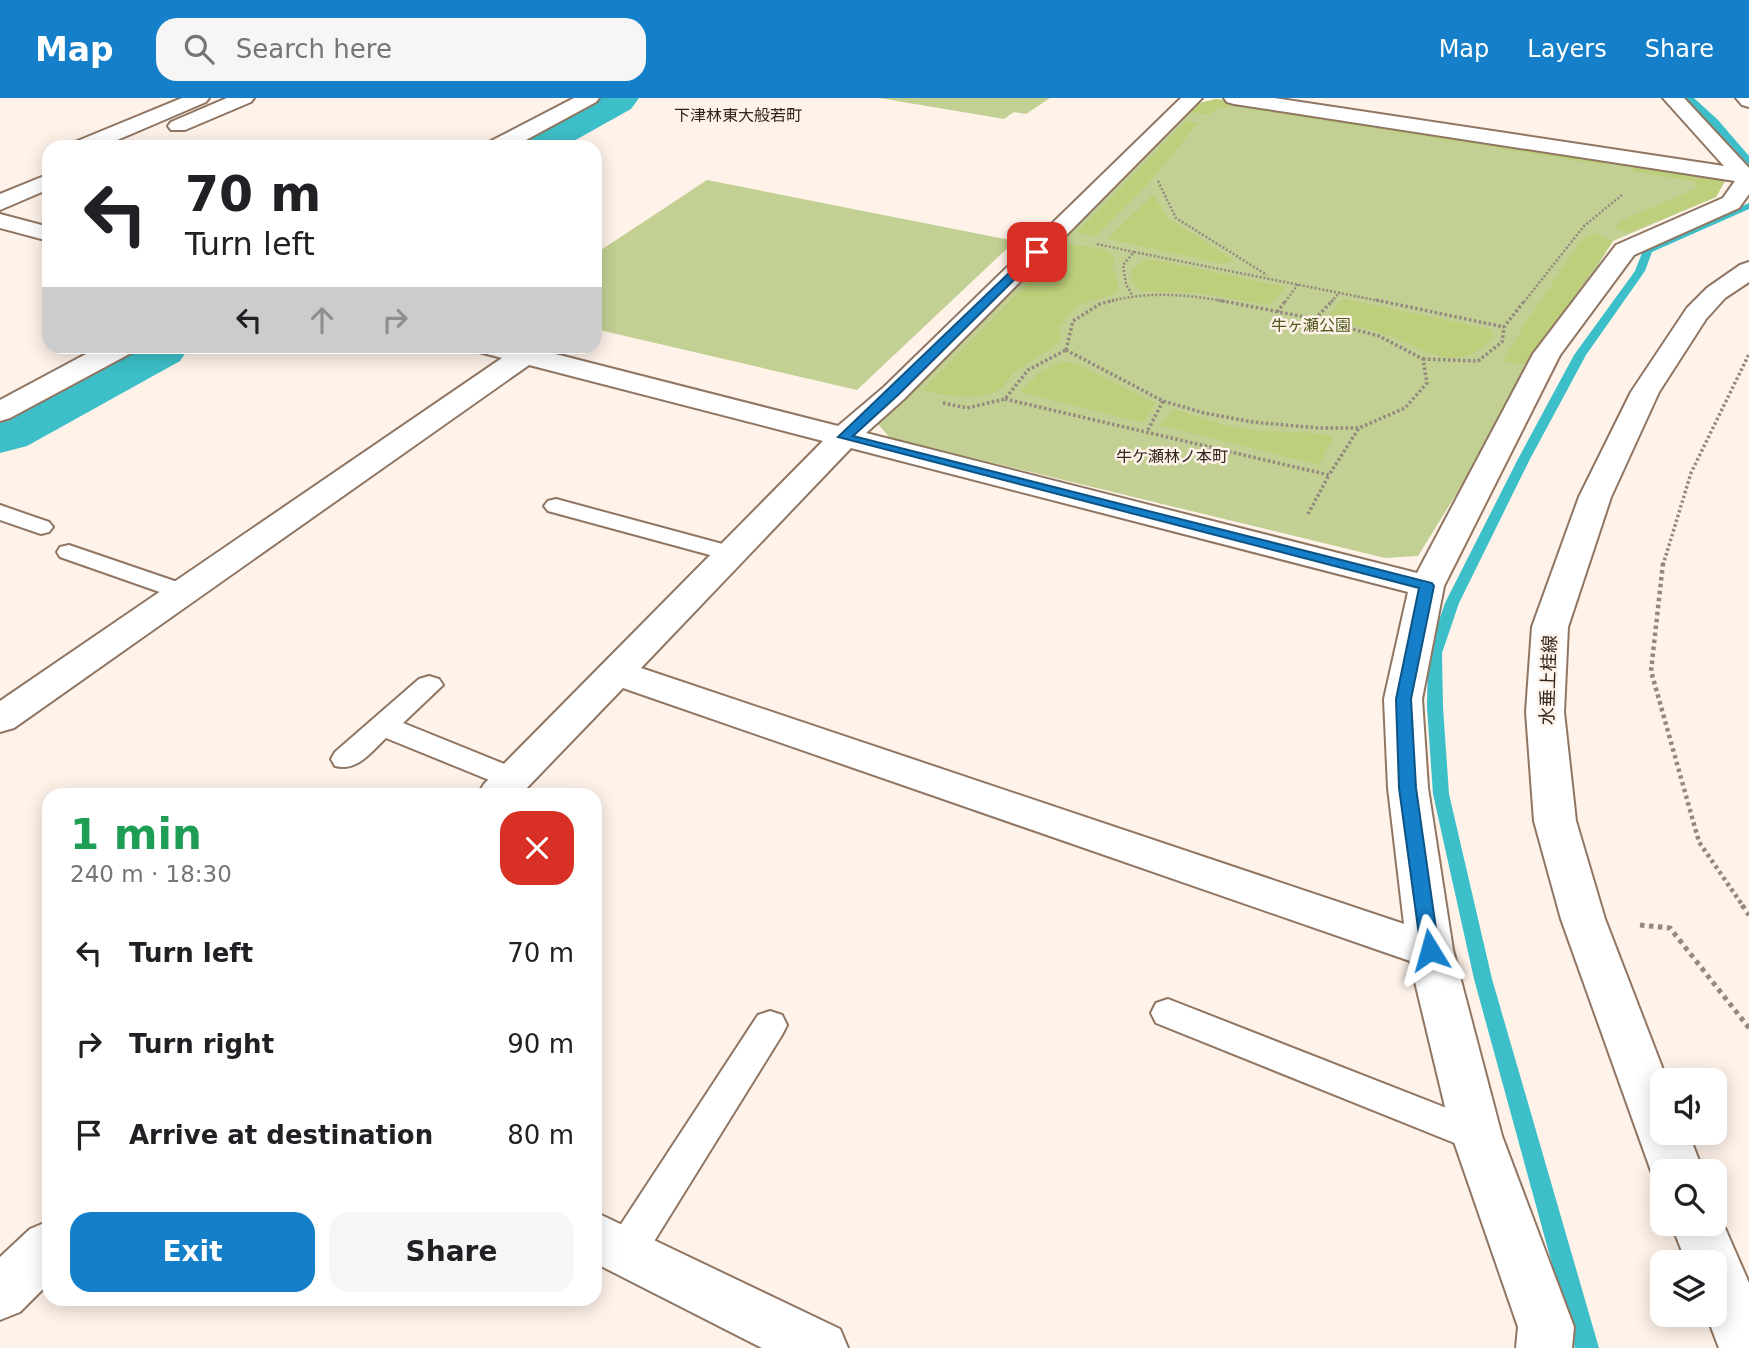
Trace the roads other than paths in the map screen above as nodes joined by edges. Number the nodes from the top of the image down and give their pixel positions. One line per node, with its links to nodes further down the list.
1 (199, 98): 7 (street)
2 (244, 98): 8 (street)
3 (589, 98): 9 (street)
4 (1192, 98): 22 (street)
5 (1234, 98): 11 (street)
6 (1672, 98): 11 (street)
7 (100, 140)
8 (145, 140)
9 (510, 140)
10 (42, 164): 12 (street)
11 (1743, 176): 28 (street)
12 (0, 182)
13 (42, 184): 14 (street)
14 (0, 203)
15 (0, 222): 16 (street)
16 (42, 232)
17 (1749, 270): 40 (street, 水垂上桂線)
18 (108, 354): 21 (street)
19 (520, 354): 20 (street)
20 (524, 355): 22 (street); 29 (street)
21 (0, 412)
22 (844, 437): 27 (street); 28 (street)
23 (556, 506): 27 (lane)
24 (0, 512): 25 (lane)
25 (41, 527)
26 (69, 552): 29 (lane)
27 (732, 554): 30 (street)
28 (1427, 586): 36 (street)
29 (183, 593): 32 (street)
30 (618, 673): 35 (street); 36 (street)
31 (429, 685): 33 (lane)
32 (0, 719)
33 (383, 726): 34 (lane); 35 (lane)
34 (345, 759)
35 (506, 787)
36 (1430, 950): 39 (street)
37 (1168, 1013): 39 (lane)
38 (770, 1025): 41 (lane)
39 (1477, 1136): 46 (street)
40 (1673, 1159)
41 (611, 1244): 45 (street)
42 (42, 1253): 43 (street)
43 (0, 1294)
44 (1727, 1297): 47 (street)
45 (820, 1348)
46 (1544, 1348)
47 (1747, 1348)

